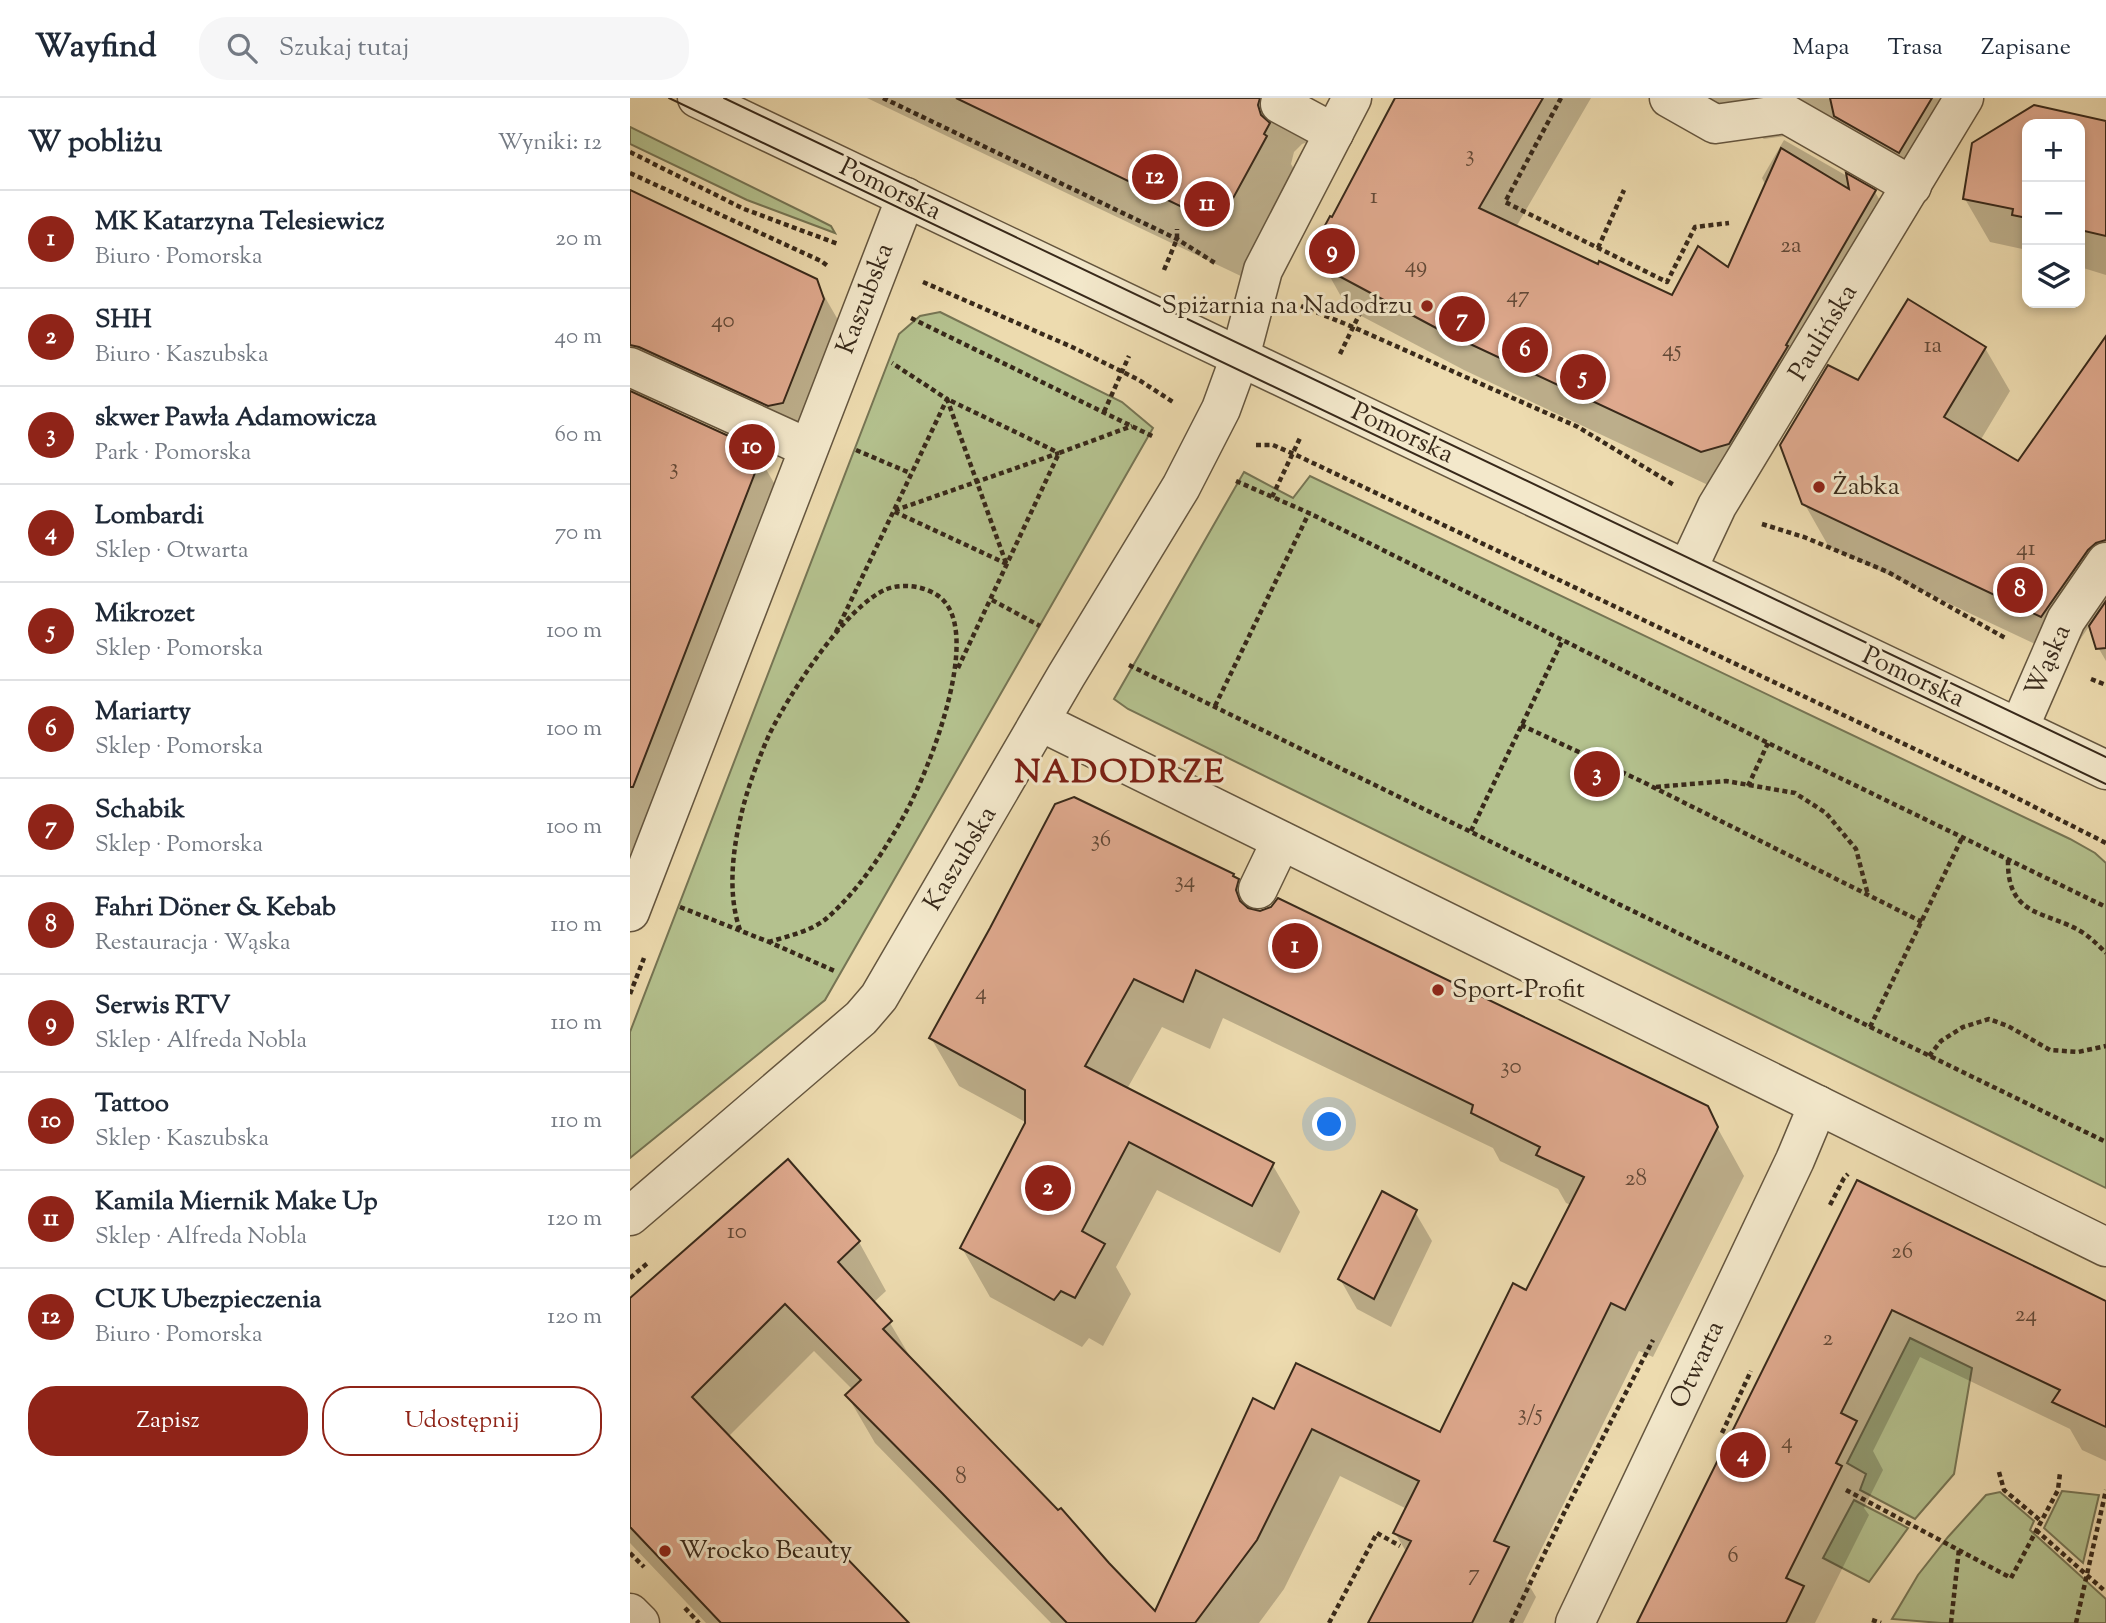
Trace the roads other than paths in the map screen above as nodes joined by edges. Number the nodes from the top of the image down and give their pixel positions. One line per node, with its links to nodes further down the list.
1 (697, 98): 8 (street, Pomorska)
2 (1352, 98): 6 (street, Kaszubska)
3 (1669, 98): 7 (street)
4 (1964, 98): 7 (street, Paulińska)
5 (1280, 104): 6 (street)
6 (1334, 134): 9 (street, Kaszubska)
7 (1912, 186): 13 (street, Paulińska)
8 (906, 197): 9 (street, Pomorska); 11 (street, Kaszubska)
9 (1240, 357): 13 (street, Pomorska); 14 (street, Kaszubska)
10 (630, 366): 11 (street)
11 (808, 448): 19 (street, Kaszubska)
12 (2106, 562): 15 (street, Wąska)
13 (1687, 570): 15 (street, Pomorska)
14 (1041, 722): 17 (street); 21 (street, Kaszubska)
15 (2019, 728): 16 (street, Pomorska)
16 (2106, 770)
17 (1281, 841): 18 (street); 20 (street)
18 (1258, 889)
19 (630, 912)
20 (1818, 1105): 22 (street); 25 (street, Otwarta)
21 (630, 1216)
22 (2106, 1247)
23 (630, 1613): 24 (street)
24 (640, 1623)
25 (1575, 1623)

